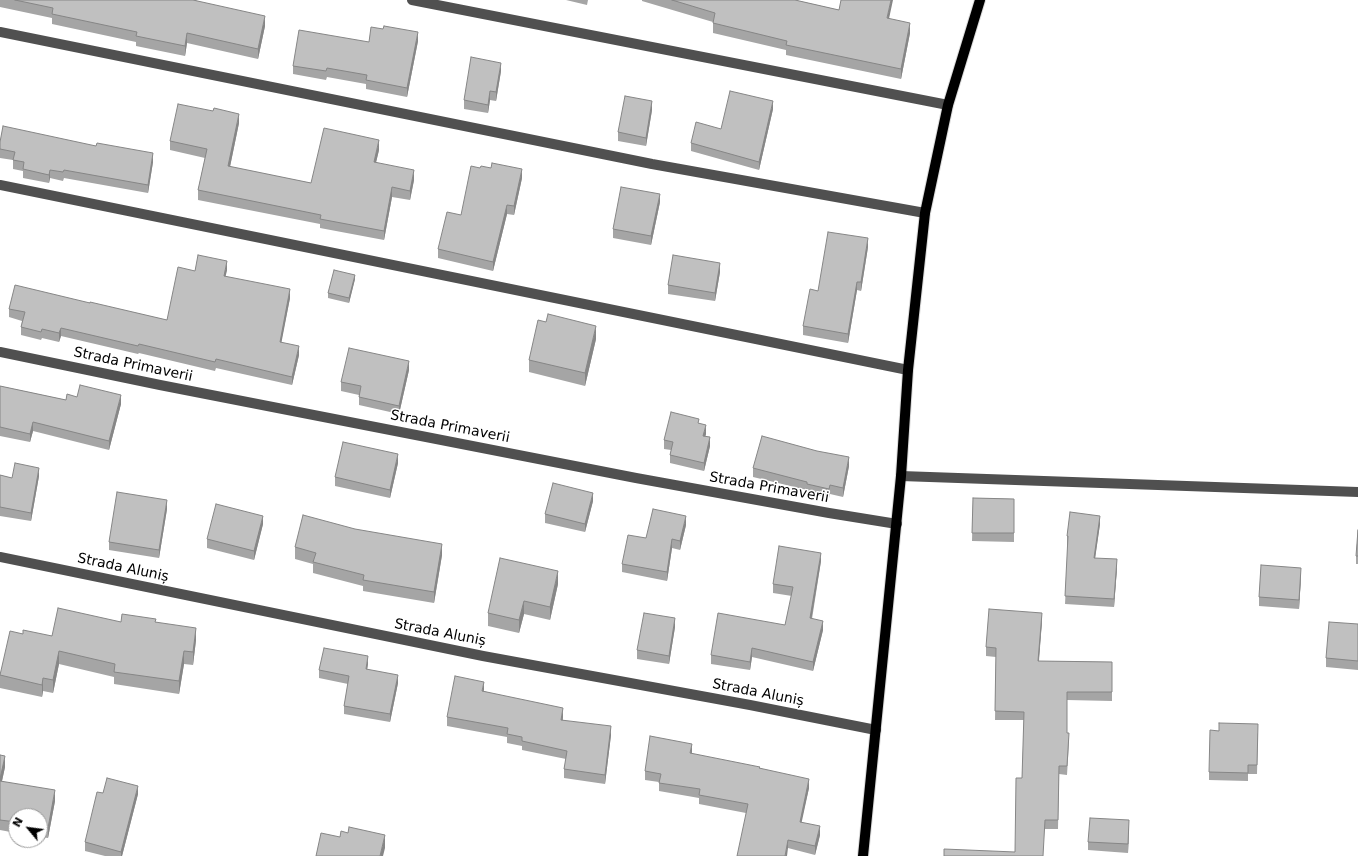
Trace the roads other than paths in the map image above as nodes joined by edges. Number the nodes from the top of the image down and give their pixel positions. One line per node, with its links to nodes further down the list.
1 (412, 0): 4 (street)
2 (980, 0): 4 (main road)
3 (0, 32): 6 (street)
4 (948, 105): 6 (main road)
5 (0, 185): 8 (street)
6 (926, 213): 8 (main road)
7 (0, 352): 11 (street, Strada Primaverii)
8 (908, 370): 9 (main road)
9 (901, 476): 10 (street); 11 (main road)
10 (1358, 492)
11 (897, 524): 13 (main road)
12 (0, 557): 13 (street, Strada Aluniș)
13 (876, 730): 14 (main road)
14 (863, 856)

